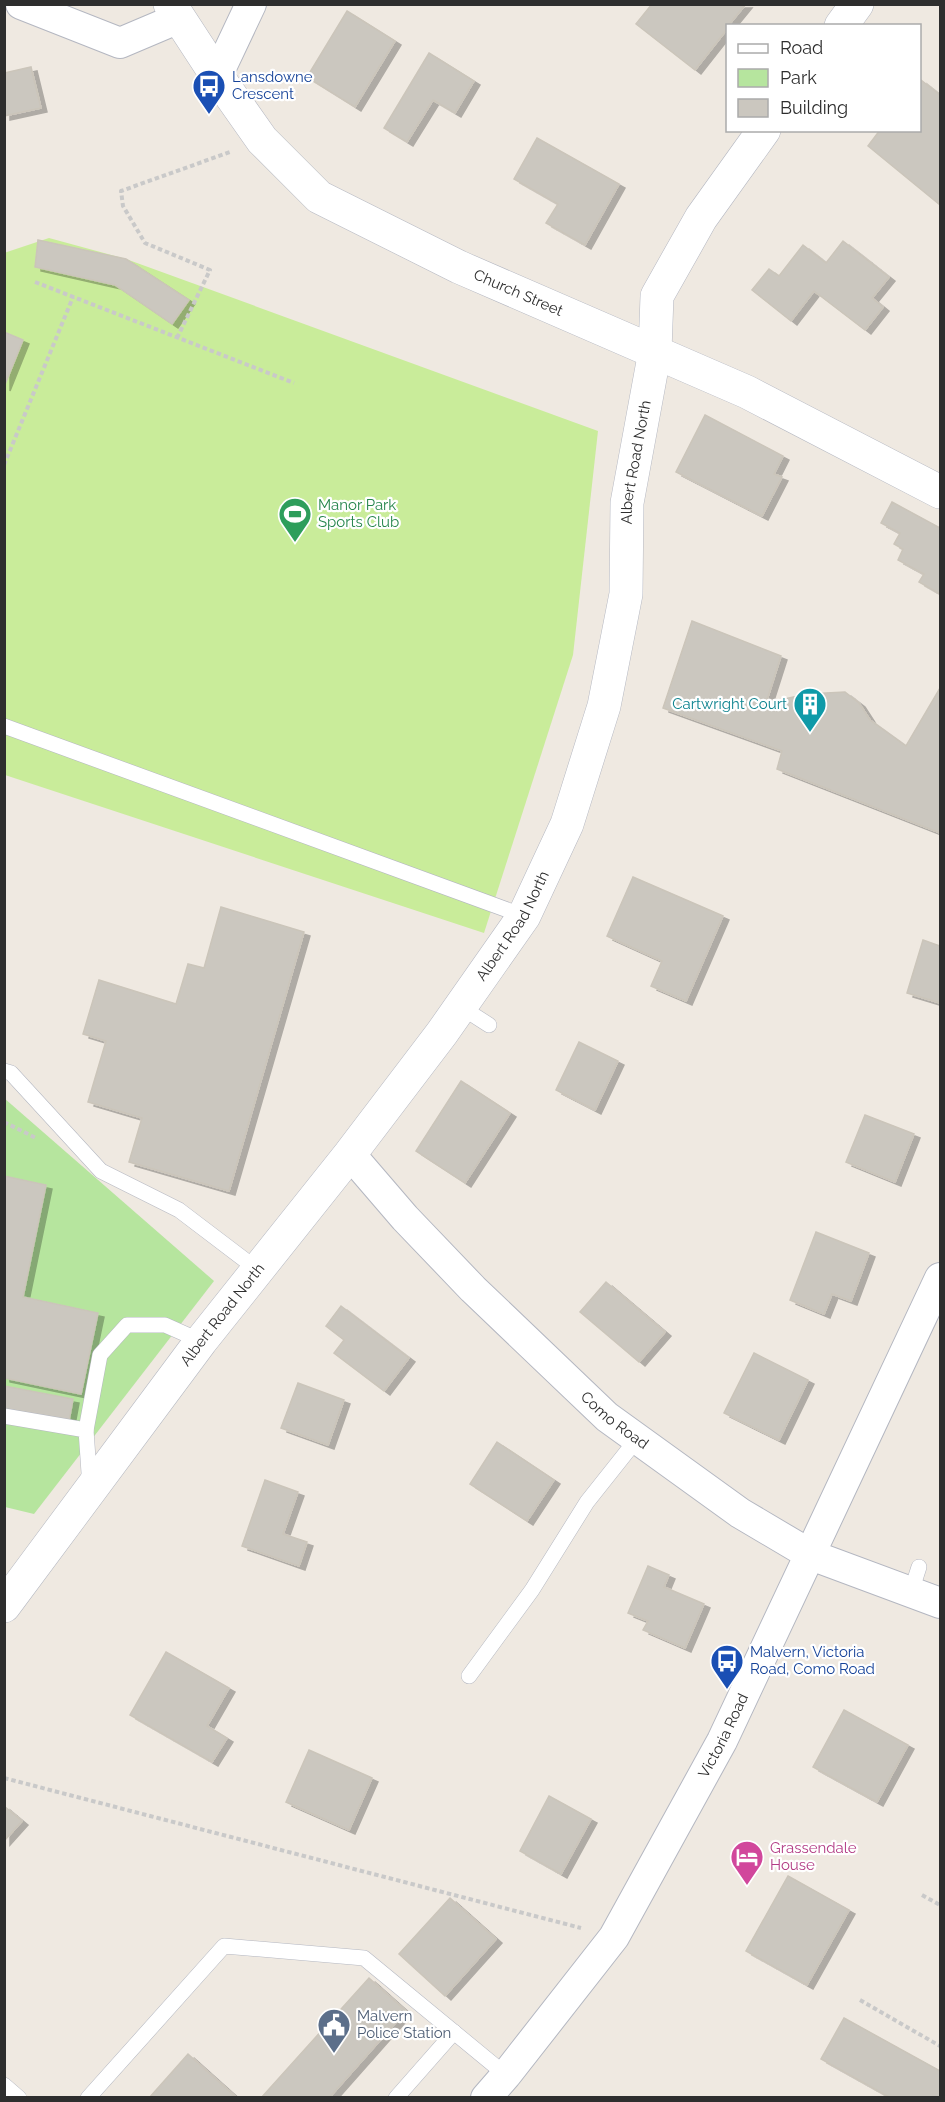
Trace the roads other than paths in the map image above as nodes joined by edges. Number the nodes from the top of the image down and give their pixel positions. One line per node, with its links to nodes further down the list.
1 (21, 4): 4 (street)
2 (251, 4): 6 (street)
3 (857, 4): 5 (street)
4 (175, 11): 6 (street, Church Street)
5 (842, 24)
6 (217, 76): 8 (street, Church Street)
7 (763, 132): 8 (street, Albert Road North)
8 (655, 351): 9 (street, Church Street); 11 (street, Albert Road North)
9 (940, 492)
10 (4, 726): 11 (lane)
11 (524, 916): 12 (street, Albert Road North)
12 (460, 1007): 13 (lane); 15 (street, Albert Road North)
13 (489, 1025)
14 (4, 1071): 16 (lane)
15 (350, 1154): 16 (street, Albert Road North); 21 (street, Como Road)
16 (258, 1270): 18 (street, Albert Road North)
17 (940, 1278): 23 (street, Victoria Road)
18 (201, 1341): 20 (lane); 22 (street, Albert Road North)
19 (4, 1416): 20 (lane)
20 (86, 1430): 22 (lane)
21 (637, 1439): 23 (street, Como Road); 26 (lane)
22 (90, 1490): 25 (street, Albert Road North)
23 (811, 1555): 24 (street, Como Road); 28 (street, Victoria Road)
24 (940, 1603)
25 (4, 1606)
26 (469, 1677)
27 (454, 2032): 28 (lane); 31 (lane); 32 (lane)
28 (506, 2075): 33 (street, Victoria Road)
29 (4, 2085): 30 (lane)
30 (19, 2097)
31 (88, 2097)
32 (396, 2097)
33 (486, 2097)

